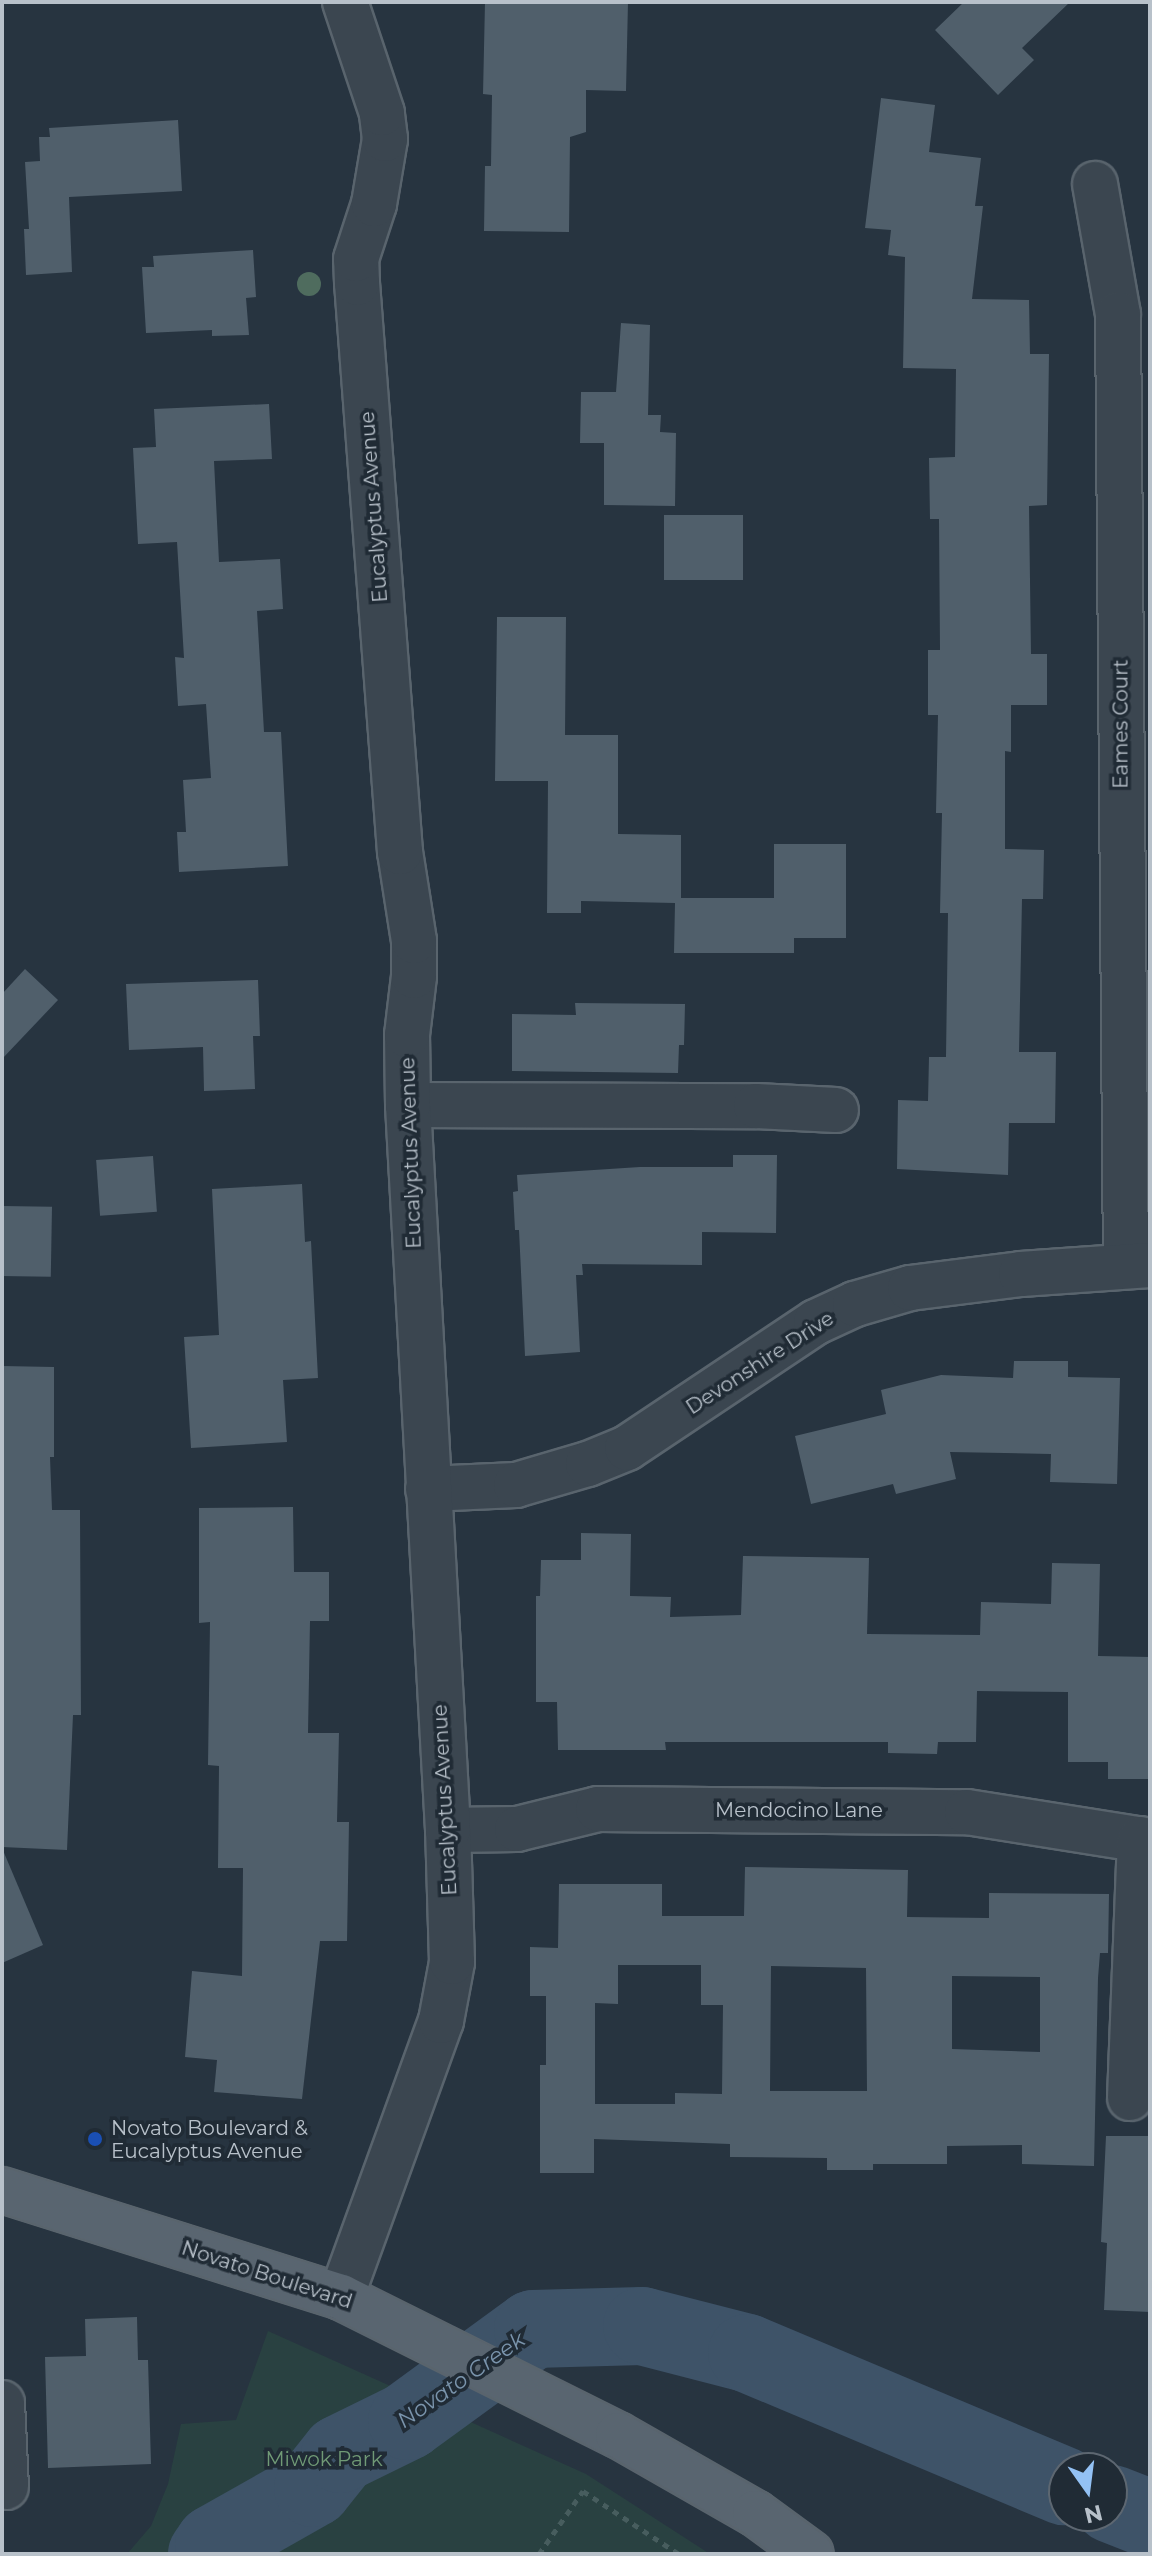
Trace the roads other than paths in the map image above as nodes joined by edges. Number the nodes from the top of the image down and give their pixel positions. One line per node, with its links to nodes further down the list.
1 (345, 2): 3 (street, Eucalyptus Avenue)
2 (1095, 184): 5 (street, Eames Court)
3 (408, 1105): 4 (street); 6 (street, Eucalyptus Avenue)
4 (836, 1110)
5 (1138, 1265): 6 (street, Devonshire Drive)
6 (428, 1489): 7 (street, Eucalyptus Avenue)
7 (448, 1830): 8 (street, Mendocino Lane); 11 (street, Eucalyptus Avenue)
8 (1145, 1840): 9 (street)
9 (1130, 2098)
10 (2, 2190): 11 (main road, Novato Boulevard)
11 (341, 2297): 14 (main road, Novato Boulevard)
12 (2, 2403): 13 (street)
13 (6, 2487)
14 (811, 2554)

